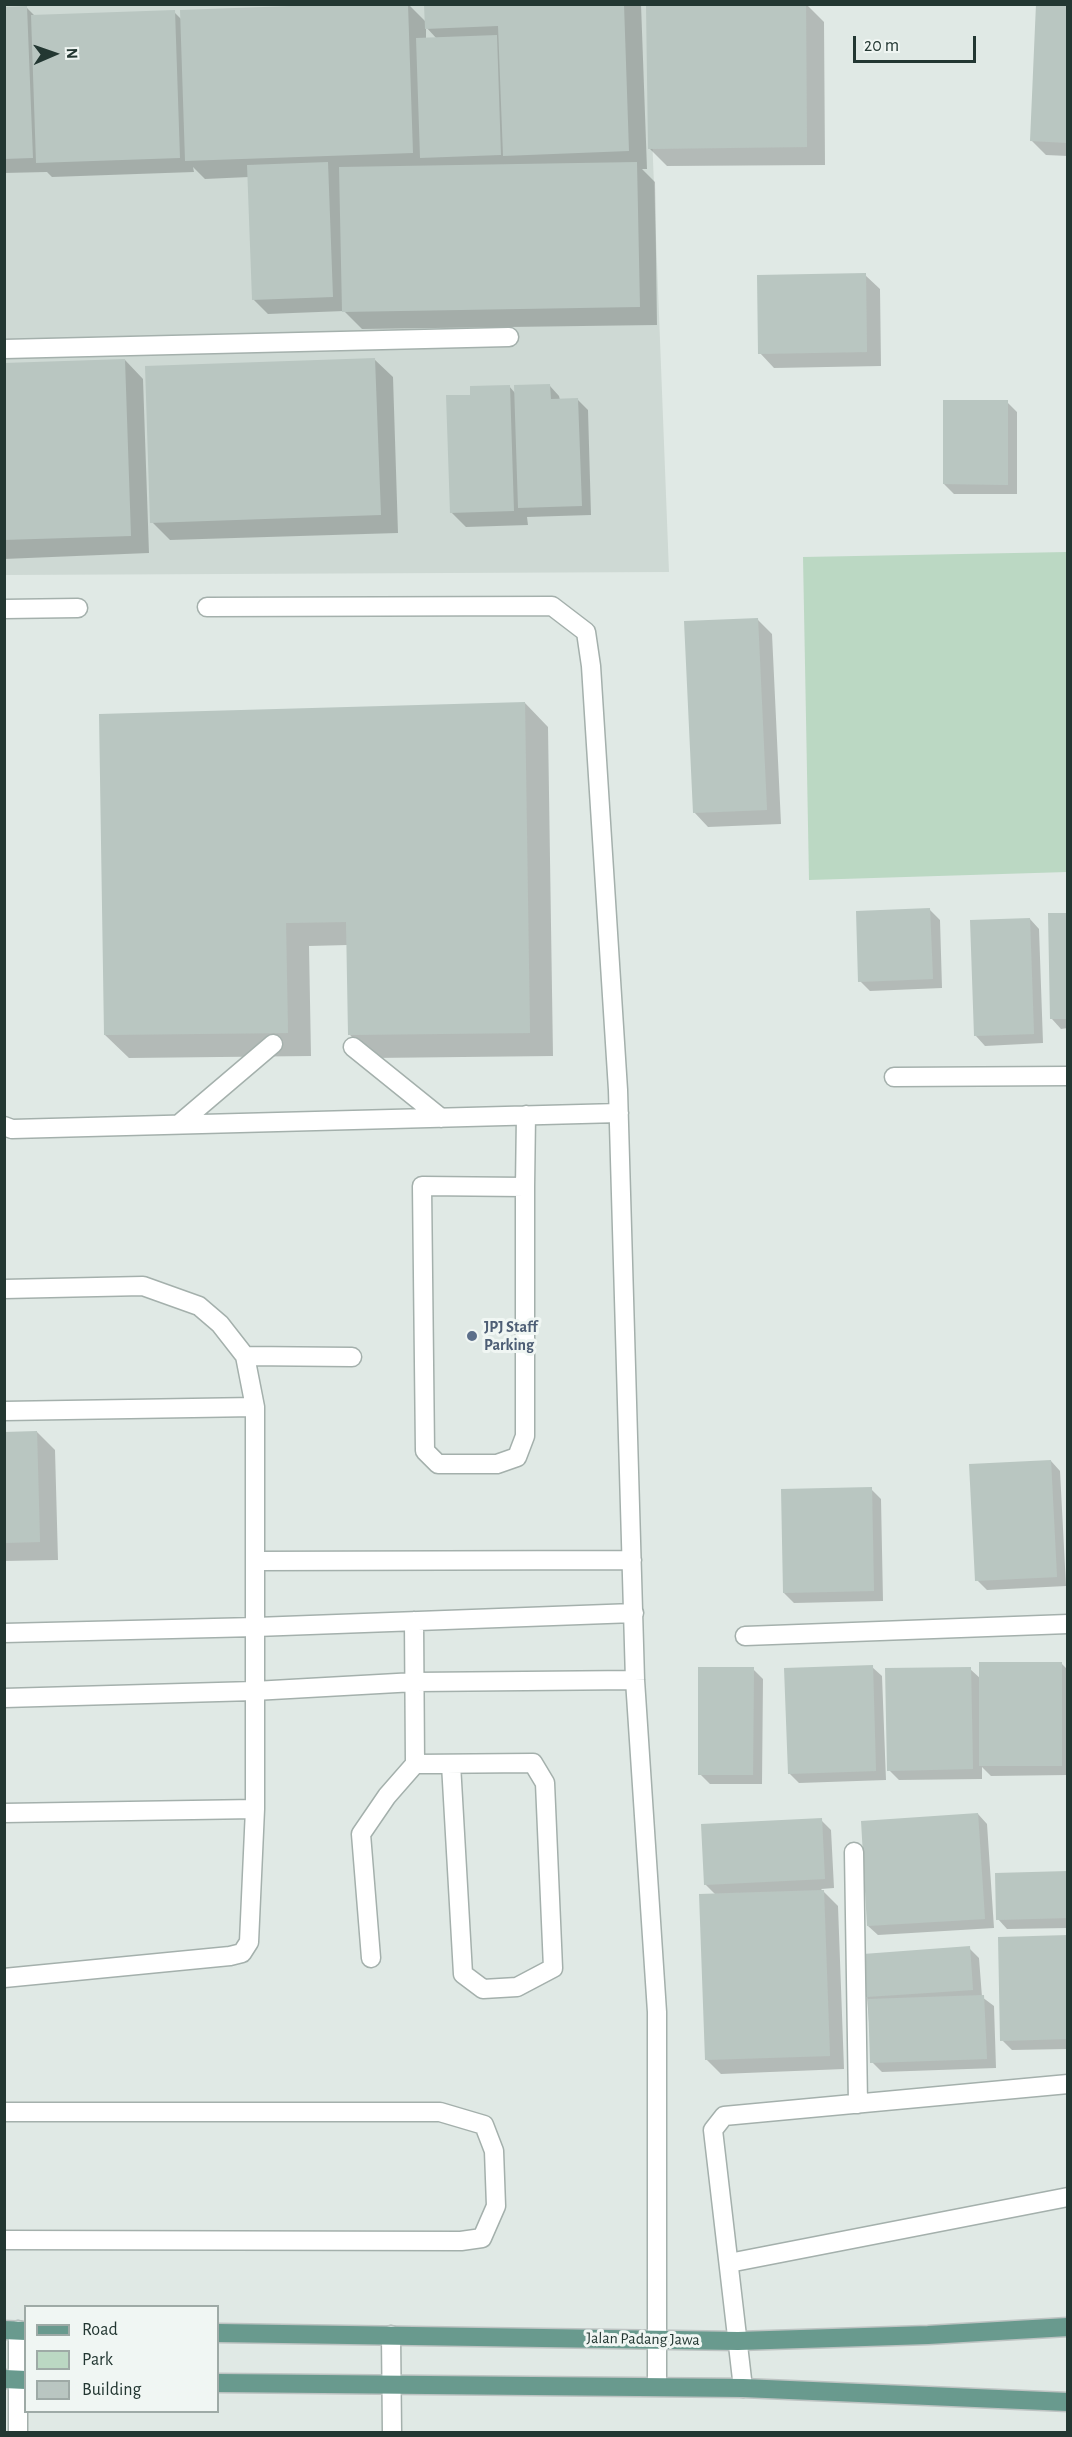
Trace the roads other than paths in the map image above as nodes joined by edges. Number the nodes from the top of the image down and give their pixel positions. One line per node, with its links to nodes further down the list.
1 (509, 337): 2 (street)
2 (4, 349)
3 (207, 607): 10 (street)
4 (78, 608): 5 (street)
5 (4, 609)
6 (273, 1044): 13 (street)
7 (353, 1047): 12 (street)
8 (1068, 1076): 9 (street)
9 (894, 1077)
10 (619, 1113): 11 (street); 21 (street)
11 (525, 1115): 12 (street); 15 (street)
12 (441, 1118): 13 (street)
13 (179, 1124): 14 (street)
14 (4, 1126)
15 (525, 1187): 15 (street)
16 (4, 1289): 17 (street)
17 (245, 1356): 18 (street); 19 (street)
18 (352, 1357)
19 (255, 1407): 20 (street); 22 (street)
20 (4, 1411)
21 (632, 1560): 22 (street); 23 (street)
22 (255, 1561): 26 (street)
23 (634, 1613): 24 (street); 29 (street)
24 (414, 1621): 26 (street); 30 (street)
25 (1068, 1624): 28 (street)
26 (256, 1627): 27 (street); 31 (street)
27 (4, 1633)
28 (745, 1636)
29 (635, 1680): 30 (street); 50 (street)
30 (415, 1682): 31 (street); 33 (street)
31 (254, 1691): 32 (street); 35 (street)
32 (4, 1698)
33 (415, 1764): 34 (street); 38 (street)
34 (451, 1764): 34 (street)
35 (255, 1809): 36 (street); 39 (street)
36 (4, 1813)
37 (854, 1852): 41 (street)
38 (371, 1958)
39 (4, 1978)
40 (1068, 2084): 41 (street)
41 (858, 2104): 45 (street)
42 (4, 2112): 44 (street)
43 (1068, 2197): 45 (street)
44 (4, 2240)
45 (729, 2263): 51 (street)
46 (1068, 2327): 51 (main road, Jalan Padang Jawa)
47 (16, 2330): 52 (street)
48 (219, 2333): 49 (main road, Jalan Padang Jawa)
49 (391, 2335): 50 (main road, Jalan Padang Jawa); 54 (street)
50 (657, 2339): 51 (main road, Jalan Padang Jawa); 55 (street)
51 (738, 2341): 56 (street)
52 (16, 2379): 58 (street)
53 (219, 2383): 54 (main road)
54 (393, 2385): 55 (main road); 59 (street)
55 (657, 2386): 56 (main road)
56 (743, 2388): 57 (main road)
57 (1068, 2402)
58 (18, 2433)
59 (392, 2433)

